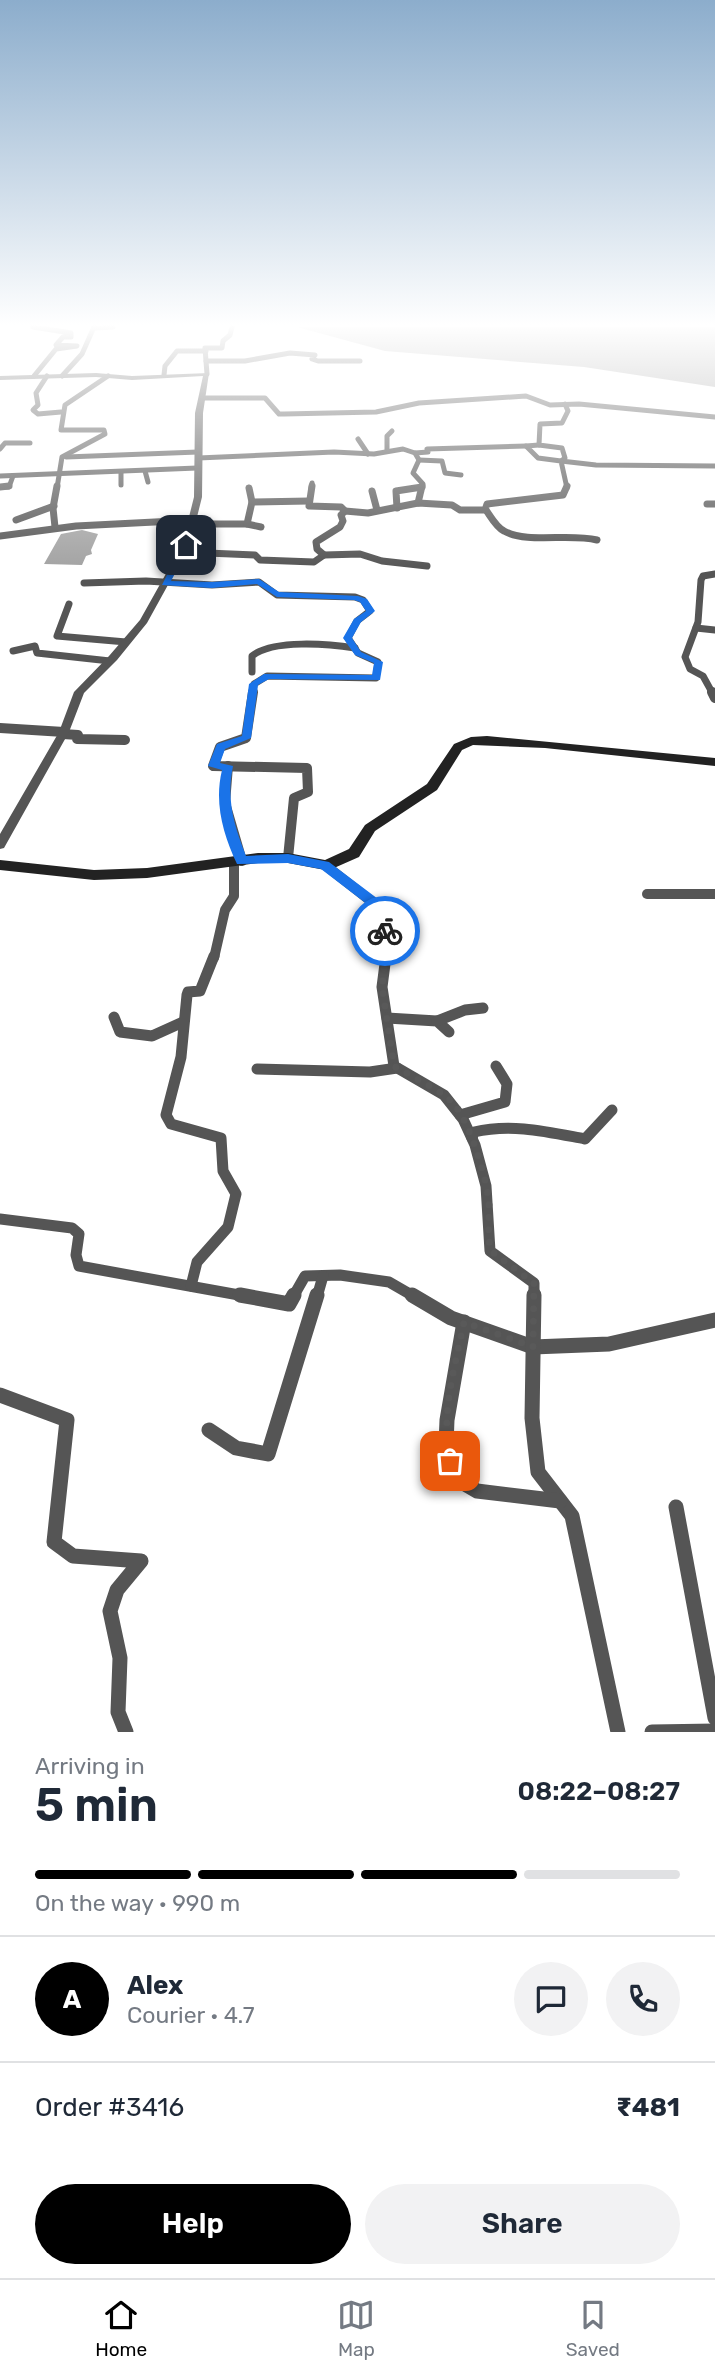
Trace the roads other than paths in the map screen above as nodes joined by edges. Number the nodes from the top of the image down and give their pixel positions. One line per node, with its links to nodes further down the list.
1 (35, 408): 8 (street)
2 (63, 408): 8 (street)
3 (200, 408): 20 (street)
4 (274, 408): 5 (street)
5 (396, 408)
6 (567, 408): 13 (street)
7 (609, 408): 9 (street)
8 (61, 412): 19 (street)
9 (715, 417)
10 (392, 431): 16 (street)
11 (358, 439): 17 (street)
12 (30, 443): 15 (street)
13 (539, 445): 14 (street); 21 (street)
14 (526, 446): 18 (street); 21 (street)
15 (0, 449)
16 (387, 450): 17 (street); 18 (street)
17 (368, 454): 20 (street)
18 (417, 456): 26 (street); 33 (street)
19 (62, 457): 20 (street); 25 (street)
20 (198, 460): 23 (street); 45 (street)
21 (561, 461): 22 (street); 42 (street)
22 (715, 466)
23 (145, 471): 24 (street); 29 (street)
24 (121, 473): 25 (street); 31 (street)
25 (59, 474): 28 (street); 39 (street)
26 (461, 475)
27 (0, 476): 28 (street)
28 (13, 476): 32 (street)
29 (148, 482)
30 (312, 483): 36 (street)
31 (121, 485)
32 (0, 487)
33 (422, 487): 38 (street); 40 (street)
34 (249, 488): 37 (street)
35 (372, 491): 41 (street)
36 (309, 501): 37 (street); 43 (street)
37 (252, 502): 46 (street)
38 (418, 503): 40 (street); 42 (street)
39 (54, 506): 44 (street); 47 (street)
40 (397, 508): 41 (street)
41 (377, 510): 43 (street)
42 (486, 510): 50 (street)
43 (345, 511): 52 (street)
44 (16, 520)
45 (193, 522): 46 (street); 47 (street); 51 (street)
46 (247, 524): 48 (street)
47 (55, 527): 49 (street)
48 (261, 527)
49 (0, 536)
50 (597, 540)
51 (183, 552): 52 (street); 56 (street)
52 (324, 555): 53 (street)
53 (427, 566)
54 (715, 574): 58 (street)
55 (84, 583): 56 (street)
56 (165, 583): 60 (street); 61 (street)
57 (69, 604): 60 (street)
58 (696, 628): 59 (street); 65 (street)
59 (715, 630)
60 (126, 642): 63 (street)
61 (355, 649): 64 (street); 70 (street)
62 (13, 651): 63 (street)
63 (110, 661): 67 (street)
64 (252, 672)
65 (715, 698)
66 (0, 728): 67 (street)
67 (64, 733): 68 (street); 71 (street)
68 (125, 740)
69 (715, 762): 75 (main road)
70 (228, 766): 72 (street); 73 (street)
71 (0, 845)
72 (288, 859): 73 (main road); 75 (main road)
73 (238, 861): 74 (main road); 82 (street)
74 (0, 865)
75 (325, 865): 80 (street)
76 (647, 894): 77 (street)
77 (715, 894)
78 (483, 1008): 81 (street)
79 (114, 1017): 82 (street)
80 (387, 1018): 81 (street); 85 (street)
81 (437, 1021): 83 (street)
82 (183, 1022): 92 (street)
83 (449, 1032)
84 (496, 1066): 88 (street)
85 (397, 1068): 86 (street); 88 (street)
86 (257, 1069)
87 (612, 1110): 89 (street)
88 (460, 1115): 89 (street)
89 (472, 1138): 95 (street)
90 (0, 1219): 92 (street)
91 (323, 1276): 92 (street); 94 (street); 97 (street)
92 (191, 1286)
93 (715, 1320): 95 (street)
94 (464, 1322): 95 (street); 98 (street)
95 (533, 1347): 98 (street)
96 (0, 1395): 102 (street)
97 (209, 1430)
98 (560, 1501): 103 (street)
99 (676, 1507): 100 (street)
100 (715, 1716)
101 (715, 1731): 104 (street)
102 (126, 1732)
103 (618, 1732)
104 (652, 1732)

